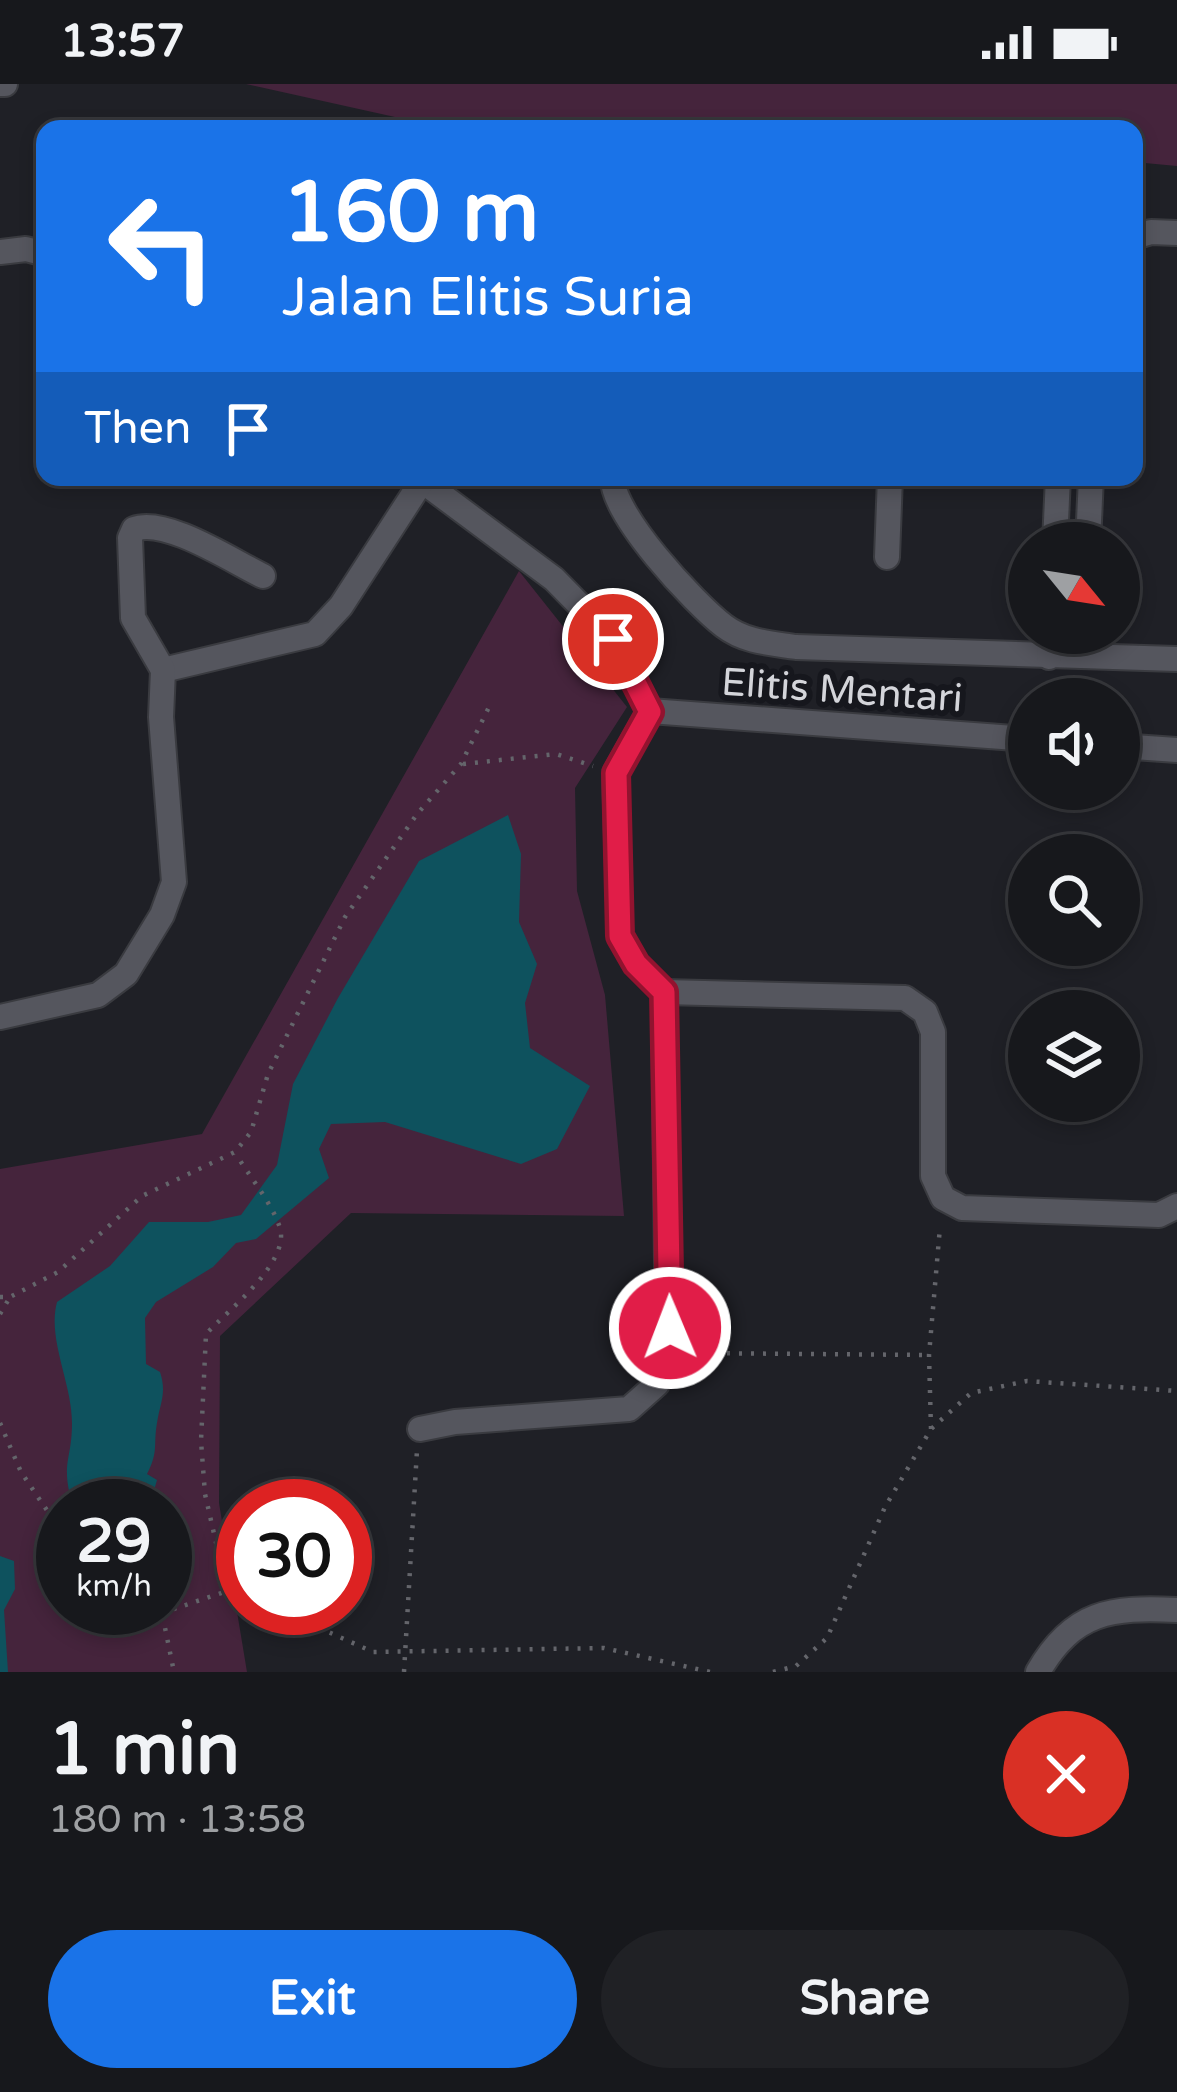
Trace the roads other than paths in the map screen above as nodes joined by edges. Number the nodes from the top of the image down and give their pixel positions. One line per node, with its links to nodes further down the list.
1 (1177, 233): 2 (street)
2 (1143, 234)
3 (0, 252): 4 (street)
4 (36, 252)
5 (415, 486): 18 (street)
6 (428, 486): 19 (street)
7 (611, 486): 15 (street)
8 (890, 486): 13 (street)
9 (1057, 486): 11 (street)
10 (1091, 486): 12 (street)
11 (1055, 522)
12 (1089, 522)
13 (886, 557)
14 (262, 576): 18 (street)
15 (1008, 645)
16 (1140, 654): 17 (street)
17 (1177, 659)
18 (163, 670): 24 (street)
19 (650, 712): 20 (street, Elitis Mentari); 23 (street)
20 (1008, 738)
21 (1140, 747): 22 (street)
22 (1177, 750)
23 (664, 992): 25 (street); 26 (street)
24 (0, 1017)
25 (1177, 1206)
26 (420, 1429)
27 (1177, 1610): 28 (street)
28 (1037, 1672)

